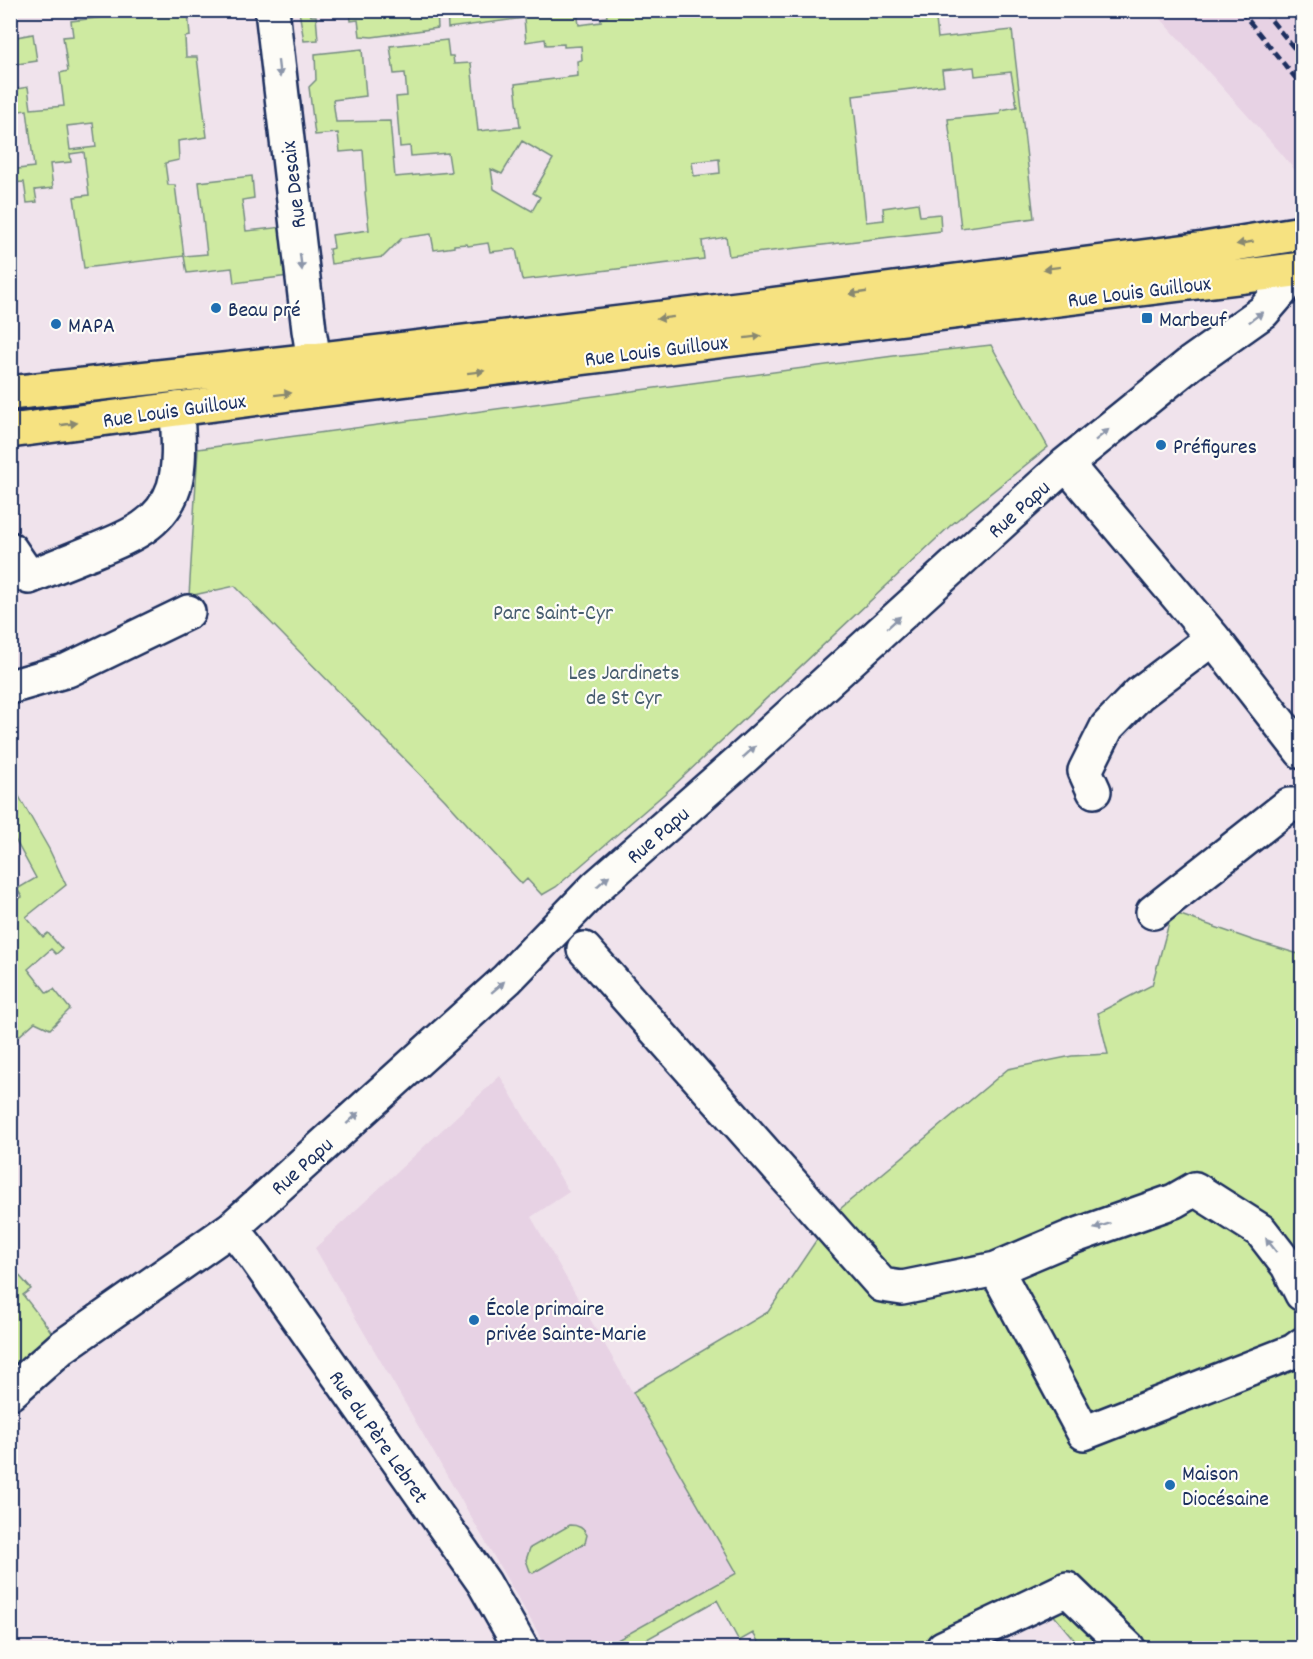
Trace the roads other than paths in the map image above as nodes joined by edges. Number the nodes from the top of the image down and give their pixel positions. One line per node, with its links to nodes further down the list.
1 (272, 10): 4 (street, Rue Desaix, one-way to 4)
2 (1302, 233): 4 (main road, Rue Louis Guilloux, one-way to 4)
3 (1301, 269): 6 (main road, Rue Louis Guilloux, one-way to 3); 8 (street, Rue Papu, one-way to 3)
4 (314, 360): 5 (main road, Rue Louis Guilloux)
5 (10, 393)
6 (177, 409): 7 (main road, Rue Louis Guilloux, one-way to 6); 9 (street)
7 (10, 431)
8 (1066, 464): 11 (street); 18 (street, Rue Papu, one-way to 8)
9 (10, 549)
10 (188, 612): 12 (street)
11 (1213, 638): 13 (street); 14 (street)
12 (10, 687)
13 (1302, 752)
14 (1094, 791)
15 (1302, 805): 16 (street)
16 (1153, 912)
17 (584, 948): 19 (street)
18 (232, 1228): 22 (street, Rue Papu); 23 (street, Rue du Père Lebret)
19 (996, 1269): 20 (street, one-way to 19); 21 (street)
20 (1302, 1294)
21 (1298, 1348)
22 (10, 1394)
23 (520, 1648)
24 (943, 1648): 25 (street)
25 (1128, 1648)

